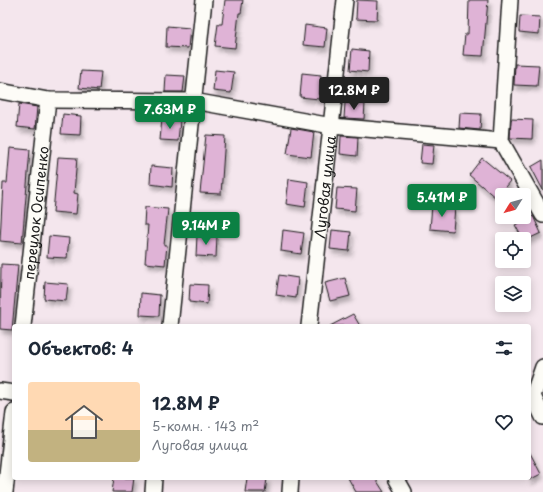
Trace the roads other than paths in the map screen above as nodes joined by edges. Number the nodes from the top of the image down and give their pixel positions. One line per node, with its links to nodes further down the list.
1 (204, 0): 6 (street)
2 (345, 0): 7 (street, Луговая улица)
3 (510, 0): 8 (street)
4 (0, 91): 5 (street)
5 (48, 100): 6 (street); 10 (street, переулок Осипенко)
6 (193, 101): 7 (street); 11 (street)
7 (332, 126): 8 (street); 12 (street, Луговая улица)
8 (501, 141): 9 (street)
9 (543, 215)
10 (24, 324)
11 (170, 324)
12 (310, 324)
13 (537, 373): 16 (street)
14 (0, 392): 15 (street)
15 (12, 393)
16 (543, 417)
17 (12, 430): 21 (street)
18 (154, 480): 22 (street)
19 (291, 480): 23 (street)
20 (397, 480): 24 (street)
21 (5, 492)
22 (153, 492)
23 (290, 492)
24 (404, 492)

